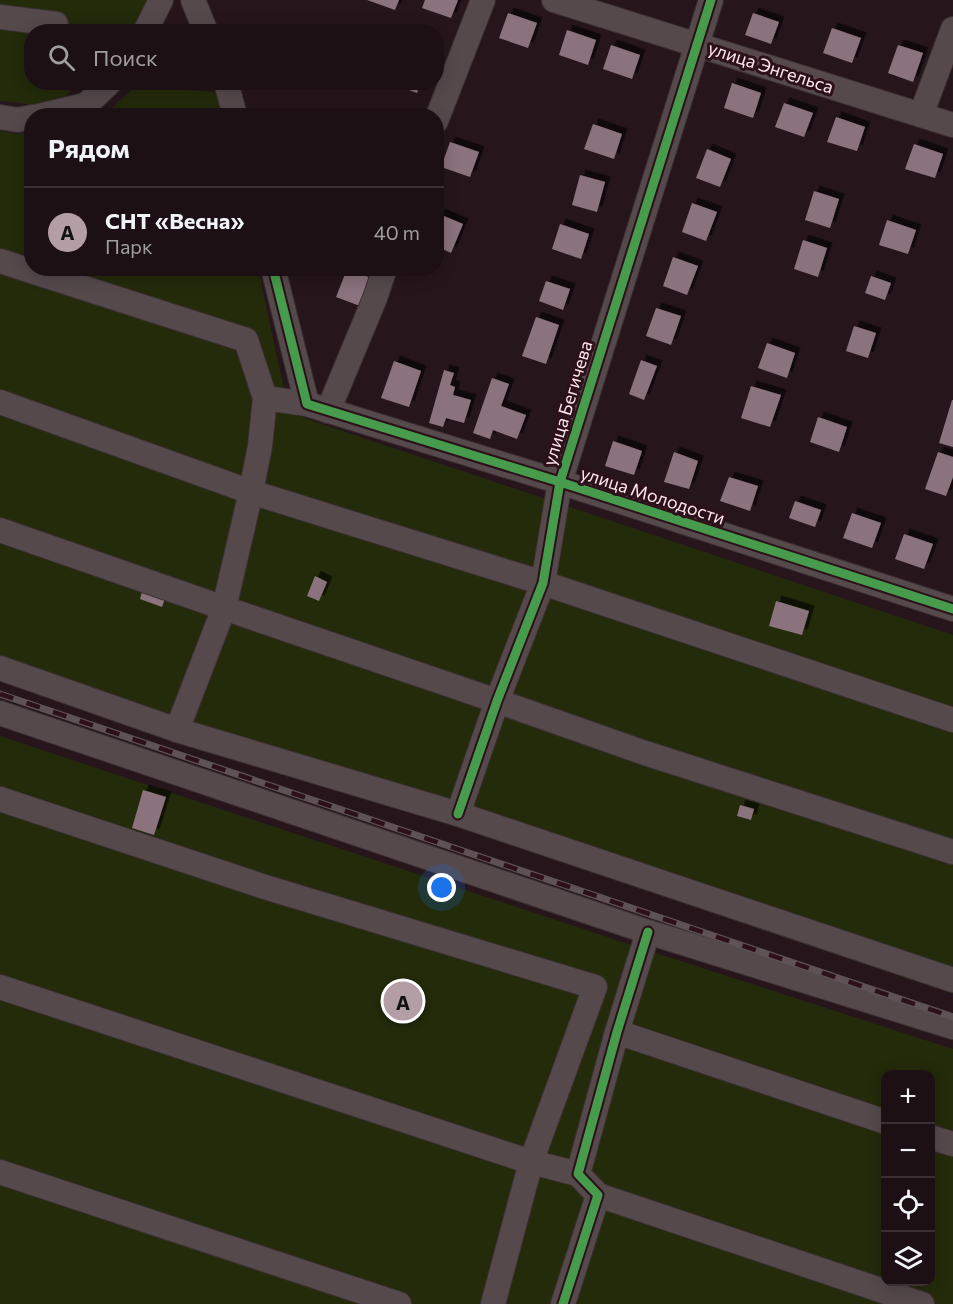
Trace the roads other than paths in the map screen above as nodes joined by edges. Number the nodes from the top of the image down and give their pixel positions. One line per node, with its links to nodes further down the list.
1 (161, 0): 8 (street)
2 (194, 0): 9 (street)
3 (483, 0): 16 (street)
4 (554, 0): 11 (street, улица Энгельса)
5 (711, 0): 11 (street, улица Бегичева)
6 (0, 17): 7 (street)
7 (56, 24)
8 (149, 24)
9 (203, 24)
10 (953, 29): 17 (street)
11 (698, 44): 17 (street, улица Энгельса); 29 (street, улица Бегичева)
12 (102, 90): 14 (street)
13 (228, 90): 15 (street)
14 (73, 108)
15 (233, 108)
16 (441, 108)
17 (921, 115): 20 (street, улица Энгельса)
18 (0, 117): 19 (street)
19 (24, 119)
20 (953, 125)
21 (0, 261): 22 (street)
22 (24, 269)
23 (47, 276): 26 (street)
24 (276, 276): 28 (street)
25 (382, 276): 28 (street)
26 (265, 398): 28 (street, улица Молодости); 30 (street)
27 (0, 402): 30 (street)
28 (317, 408): 29 (street, улица Молодости)
29 (560, 482): 32 (street, улица Бегичева); 34 (street, улица Молодости)
30 (251, 492): 32 (street); 33 (street)
31 (0, 530): 33 (street)
32 (543, 583): 36 (street, улица Бегичева); 38 (street)
33 (224, 608): 36 (street); 39 (street)
34 (953, 609)
35 (0, 668): 39 (street)
36 (497, 701): 41 (street, улица Бегичева); 42 (street)
37 (0, 713): 43 (street)
38 (953, 720)
39 (177, 730): 41 (street)
40 (0, 799): 51 (street)
41 (458, 814): 44 (street)
42 (953, 852)
43 (648, 932): 46 (street); 47 (street)
44 (953, 980)
45 (0, 987): 51 (street)
46 (953, 1027)
47 (617, 1032): 48 (street); 53 (street)
48 (881, 1121)
49 (935, 1139): 50 (street)
50 (953, 1144)
51 (531, 1162): 53 (street); 56 (street)
52 (0, 1172): 55 (street)
53 (578, 1174): 54 (street)
54 (598, 1195): 57 (street); 58 (street)
55 (399, 1304)
56 (493, 1304)
57 (563, 1304)
58 (922, 1304)

